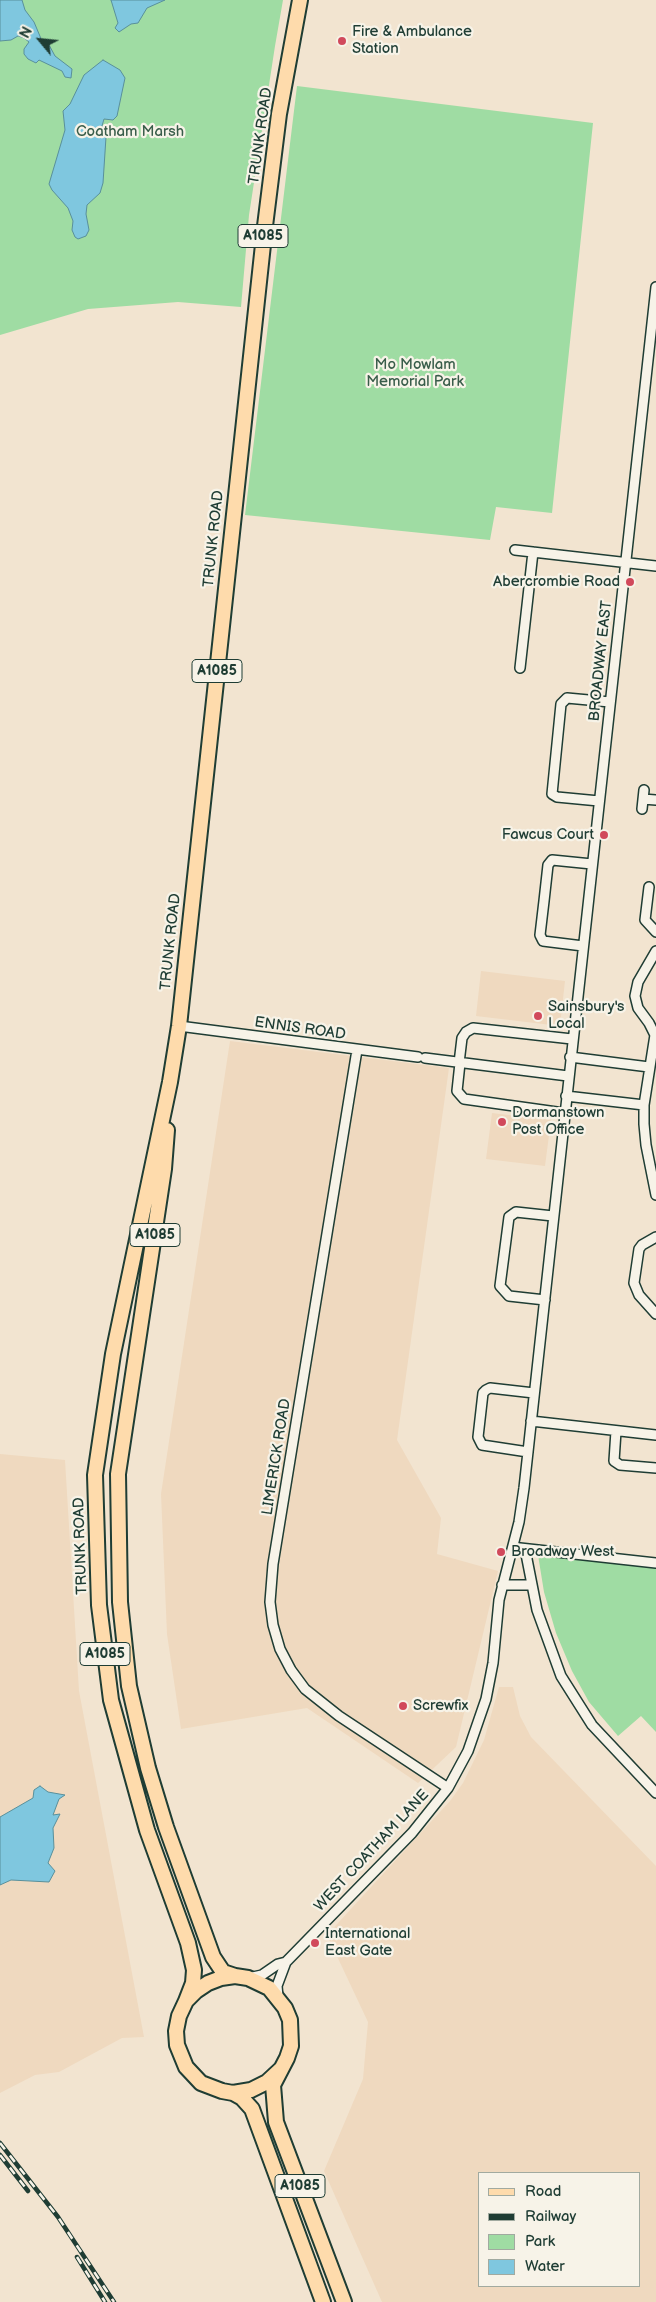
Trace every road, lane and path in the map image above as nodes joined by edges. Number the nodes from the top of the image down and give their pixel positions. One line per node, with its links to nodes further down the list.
1 (300, 0): 17 (main road, TRUNK ROAD / A1085)
2 (656, 287): 5 (street, BROADWAY EAST)
3 (515, 550): 4 (street)
4 (533, 552): 5 (street); 7 (street)
5 (625, 562): 6 (street); 8 (street, BROADWAY EAST)
6 (656, 566)
7 (520, 668)
8 (610, 702): 10 (street, BROADWAY EAST); 10 (street)
9 (656, 800): 11 (street)
10 (599, 801): 12 (street, BROADWAY EAST)
11 (642, 809)
12 (592, 864): 15 (street, BROADWAY EAST); 15 (street)
13 (649, 887): 14 (street)
14 (656, 932)
15 (582, 946): 18 (street, BROADWAY EAST)
16 (656, 951): 22 (street)
17 (179, 1026): 19 (street, ENNIS ROAD); 24 (main road, TRUNK ROAD / A1085)
18 (572, 1039): 20 (street); 21 (street)
19 (357, 1050): 21 (street, ENNIS ROAD); 45 (street, LIMERICK ROAD)
20 (570, 1057): 22 (street); 23 (street)
21 (459, 1063): 23 (street, ENNIS ROAD); 28 (street)
22 (649, 1067): 25 (street)
23 (568, 1076): 26 (street)
24 (170, 1082): 48 (main road, TRUNK ROAD / A1085); 50 (main road, TRUNK ROAD / A1085)
25 (651, 1087): 27 (street)
26 (566, 1096): 27 (street); 28 (street)
27 (644, 1105): 29 (street)
28 (564, 1113): 30 (street)
29 (656, 1195)
30 (554, 1216): 32 (street); 32 (street)
31 (656, 1237): 33 (street)
32 (544, 1300): 34 (street)
33 (656, 1314)
34 (534, 1393): 35 (street); 38 (street)
35 (531, 1421): 36 (street); 38 (street)
36 (616, 1431): 37 (street); 39 (street)
37 (656, 1435)
38 (528, 1452): 40 (street)
39 (656, 1468)
40 (512, 1547): 41 (street); 43 (street, WEST COATHAM LANE)
41 (525, 1548): 42 (street); 44 (street)
42 (656, 1563)
43 (502, 1585): 44 (street); 45 (street, WEST COATHAM LANE)
44 (530, 1585): 46 (street)
45 (448, 1788): 47 (street, WEST COATHAM LANE)
46 (656, 1793)
47 (286, 1962): 48 (street, WEST COATHAM LANE); 49 (street, WEST COATHAM LANE)
48 (241, 1977): 49 (main road, A1085); 50 (main road, A1085)
49 (278, 1996): 51 (main road, A1085)
50 (186, 2001): 52 (main road, A1085)
51 (281, 2069): 52 (main road, A1085); 54 (main road, A1085)
52 (233, 2093): 53 (main road, A1085)
53 (323, 2302)
54 (344, 2302)

